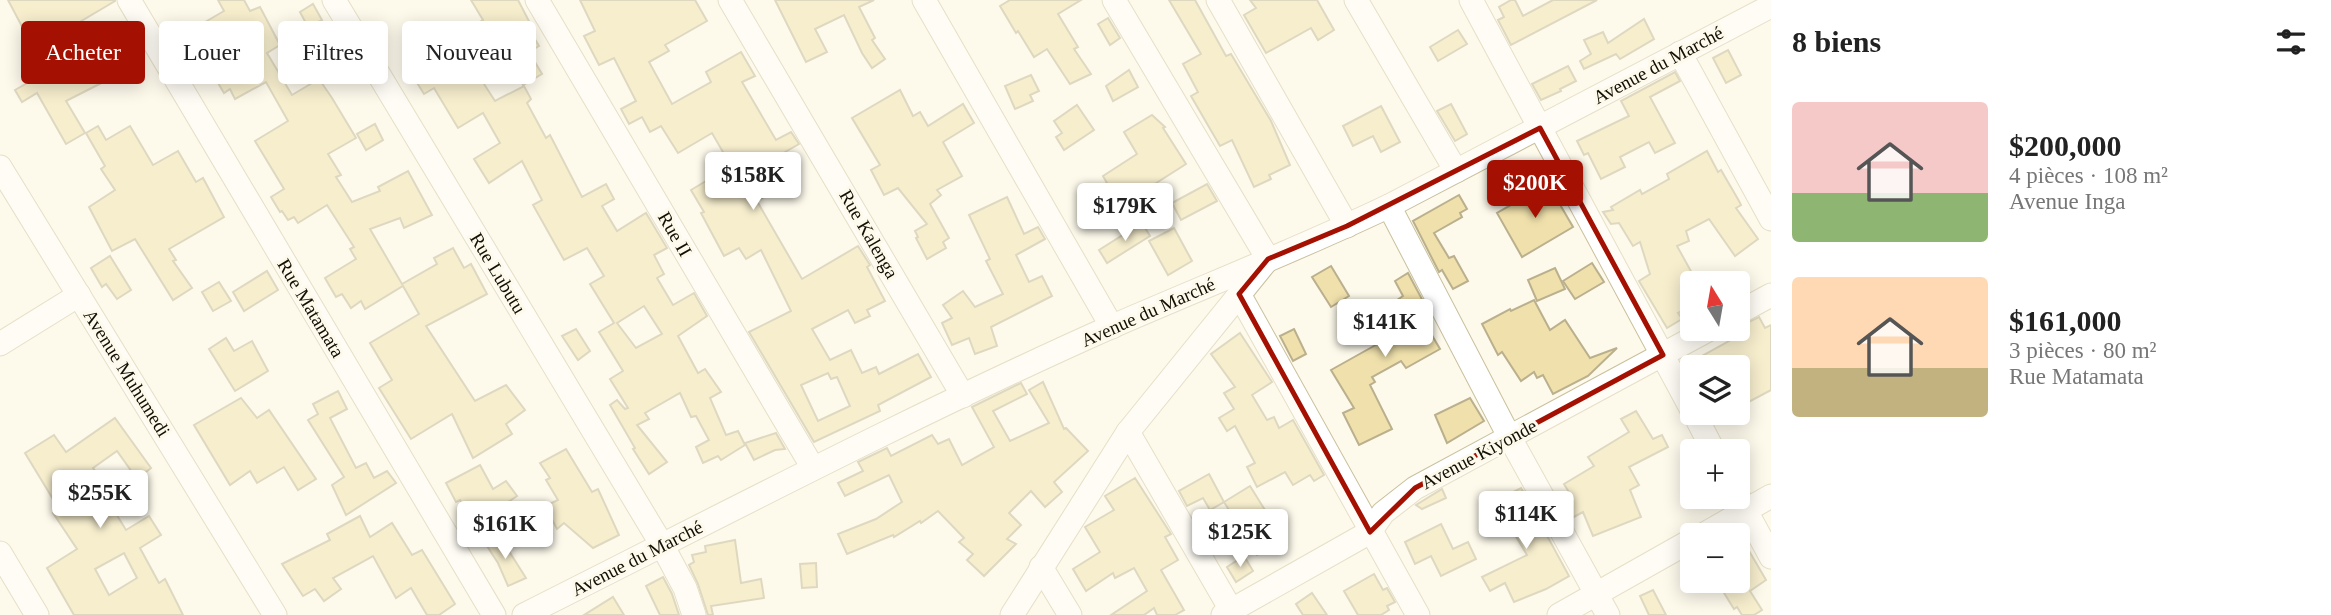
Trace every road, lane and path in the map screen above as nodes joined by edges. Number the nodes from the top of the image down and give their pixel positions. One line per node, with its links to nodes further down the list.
1 (129, 0): 47 (street, Rue Matamata)
2 (334, 0): 38 (street, Rue Lubutu)
3 (537, 0): 31 (street, Rue II)
4 (730, 0): 28 (street, Rue Kalenga)
5 (924, 0): 23 (street)
6 (1114, 0): 18 (street)
7 (1218, 0): 17 (street)
8 (1356, 0): 14 (street)
9 (1471, 0): 12 (street)
10 (1771, 6): 11 (street, Avenue du Marché)
11 (1680, 53): 12 (street, Avenue du Marché); 16 (street)
12 (1540, 128): 14 (street, Avenue du Marché); 26 (street)
13 (0, 167): 19 (street, Avenue Muhumedi)
14 (1456, 171): 15 (street, Avenue du Marché)
15 (1389, 206): 17 (street, Avenue du Marché); 30 (street)
16 (1771, 219)
17 (1347, 226): 18 (street, Avenue du Marché)
18 (1268, 259): 20 (street); 23 (street, Avenue du Marché)
19 (79, 295): 25 (street); 46 (street, Avenue Muhumedi)
20 (1239, 295): 29 (street); 37 (street)
21 (1771, 295): 22 (street)
22 (1750, 306)
23 (1112, 327): 28 (street, Avenue du Marché)
24 (1688, 341): 26 (street, Avenue Kiyonde)
25 (0, 344)
26 (1663, 355): 27 (street); 30 (street, Avenue Kiyonde)
27 (1680, 387)
28 (963, 396): 31 (street, Avenue du Marché)
29 (1128, 432): 42 (street); 44 (street)
30 (1510, 438): 37 (street, Avenue Kiyonde); 43 (street)
31 (813, 468): 38 (street, Avenue du Marché)
32 (1771, 496): 33 (street)
33 (1750, 501)
34 (1734, 509): 36 (street)
35 (1745, 509): 41 (street)
36 (1717, 523)
37 (1370, 531): 44 (street, Avenue Kiyonde); 52 (street)
38 (662, 545): 48 (street, Avenue du Marché); 49 (street, Rue Lubutu)
39 (1680, 547): 43 (street)
40 (0, 553): 45 (street)
41 (1771, 557)
42 (1041, 567): 50 (street); 51 (street)
43 (1597, 594): 53 (street); 54 (street)
44 (1229, 613)
45 (37, 615)
46 (275, 615)
47 (494, 615)
48 (524, 615)
49 (694, 615)
50 (1012, 615)
51 (1070, 615)
52 (1418, 615)
53 (1559, 615)
54 (1608, 615)

